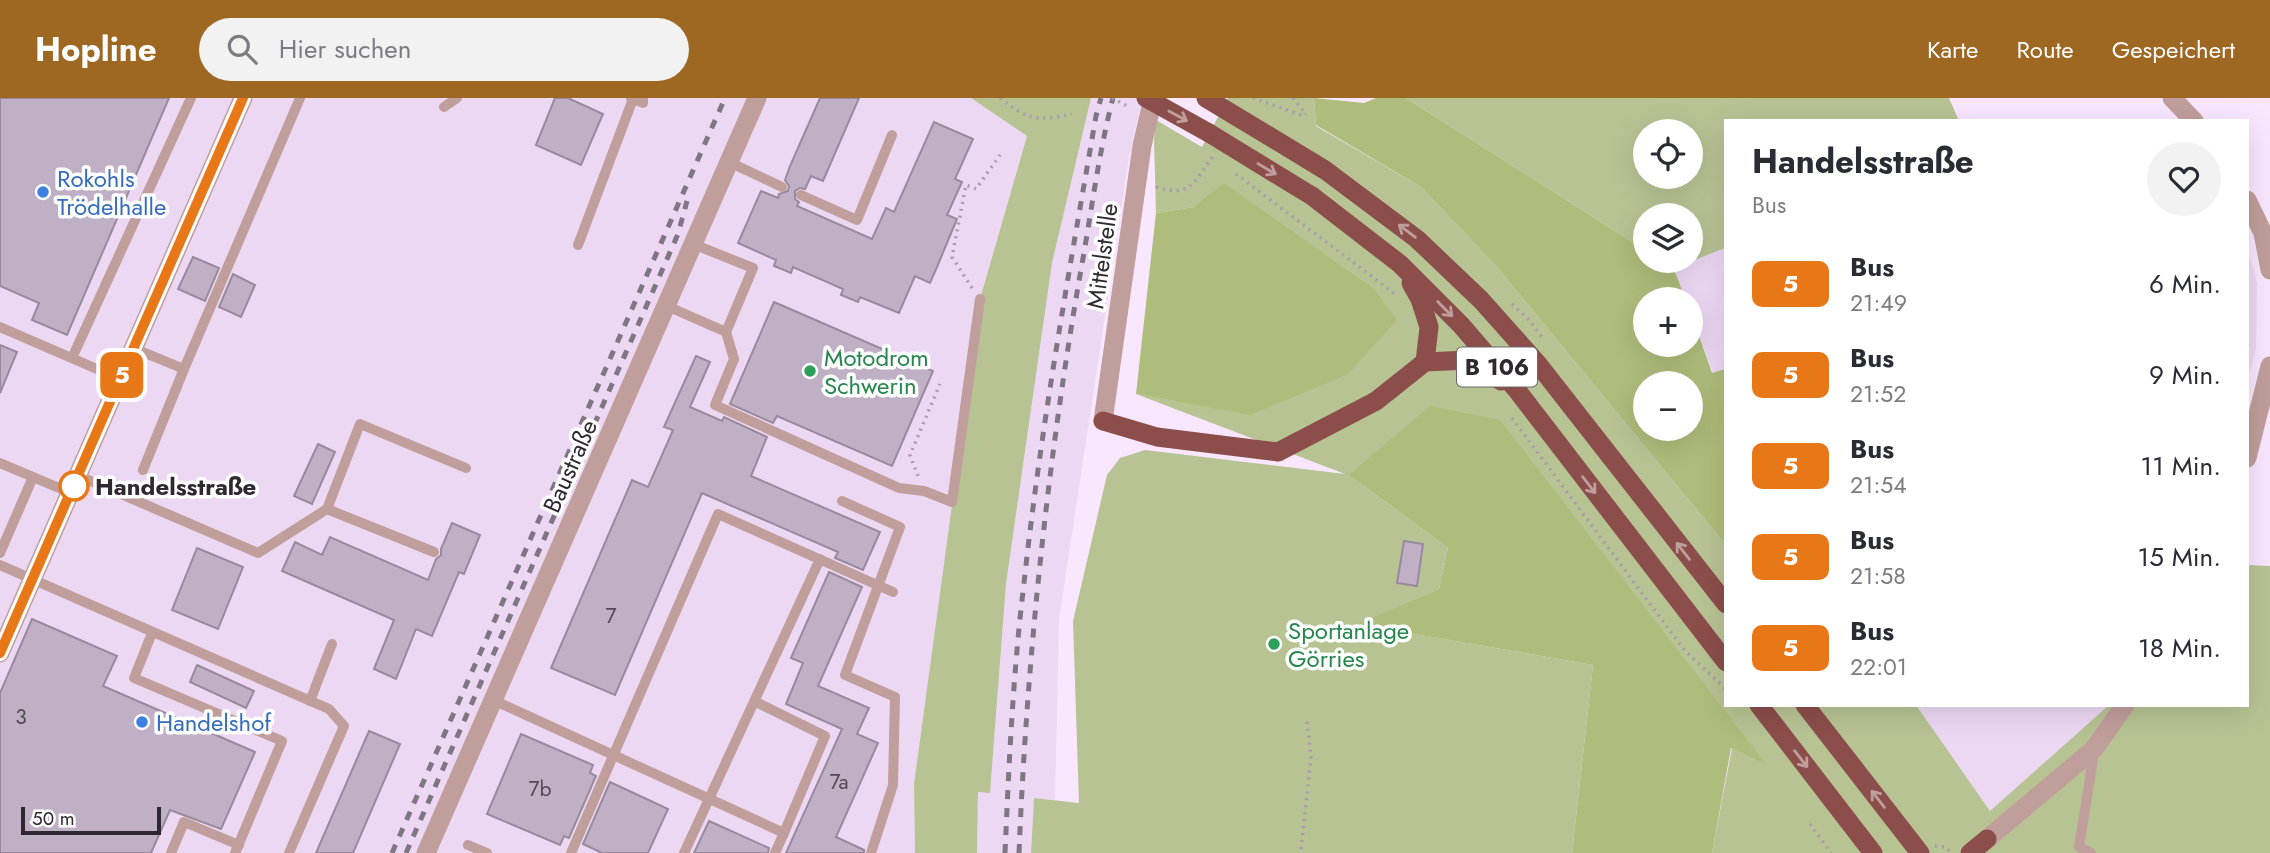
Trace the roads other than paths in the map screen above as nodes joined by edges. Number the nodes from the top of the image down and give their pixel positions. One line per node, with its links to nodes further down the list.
1 (191, 98): 28 (lane)
2 (243, 98): 27 (street)
3 (300, 98): 31 (lane)
4 (457, 98): 12 (lane)
5 (632, 98): 6 (lane); 20 (lane)
6 (643, 98)
7 (757, 98): 15 (street, Baustraße)
8 (1146, 98): 21 (highway, B 106, one-way to 21, bridge)
9 (1153, 98): 34 (street, Mittelstelle)
10 (2172, 98): 13 (street)
11 (1215, 103): 50 (highway, B 106, one-way to 11)
12 (444, 107)
13 (2192, 119)
14 (892, 135): 17 (lane)
15 (729, 162): 16 (lane); 19 (street, Baustraße)
16 (782, 187)
17 (801, 195)
18 (2249, 204): 22 (street)
19 (693, 244): 24 (street, Baustraße); 26 (lane)
20 (578, 245)
21 (1400, 264): 29 (highway); 33 (highway, B 106, one-way to 33)
22 (2270, 270)
23 (980, 299): 26 (lane)
24 (667, 306): 26 (lane); 56 (street, Baustraße)
25 (0, 327): 28 (lane)
26 (726, 332)
27 (134, 348): 31 (lane); 32 (street)
28 (72, 358): 32 (lane)
29 (1425, 362): 33 (highway); 34 (highway)
30 (2270, 366): 35 (street)
31 (184, 369): 38 (lane)
32 (120, 379): 40 (street)
33 (1516, 390): 54 (highway, B 106, one-way to 54)
34 (1103, 421)
35 (2249, 450)
36 (0, 463): 39 (lane)
37 (466, 468): 42 (lane)
38 (143, 470)
39 (33, 477): 40 (lane); 44 (lane)
40 (75, 484): 42 (lane); 47 (street)
41 (842, 502): 48 (lane)
42 (327, 509): 43 (lane)
43 (434, 552)
44 (0, 553)
45 (820, 559): 48 (lane); 57 (lane); 62 (lane)
46 (0, 565): 47 (lane)
47 (34, 578): 51 (lane); 53 (street)
48 (877, 585): 49 (lane); 77 (lane)
49 (893, 592)
50 (1724, 601)
51 (152, 633): 55 (lane); 67 (lane)
52 (332, 643): 55 (lane)
53 (0, 653)
54 (1724, 659)
55 (310, 701): 71 (lane)
56 (493, 701): 62 (lane); 72 (street, Baustraße)
57 (756, 702): 63 (lane); 64 (lane)
58 (1761, 707): 78 (highway, one-way to 78)
59 (1807, 707): 68 (highway, one-way to 59)
60 (2124, 707): 61 (street)
61 (2094, 749): 65 (street); 80 (lane)
62 (614, 754): 63 (lane); 74 (lane)
63 (711, 799): 64 (lane); 75 (lane)
64 (784, 833): 76 (lane)
65 (1987, 839): 79 (highway)
66 (468, 845): 73 (lane)
67 (237, 849): 70 (lane)
68 (1917, 849): 69 (highway)
69 (1940, 850)
70 (171, 853)
71 (289, 853)
72 (426, 853)
73 (487, 853)
74 (571, 853)
75 (684, 853)
76 (775, 853)
77 (871, 853)
78 (1873, 853)
79 (1970, 853)
80 (2091, 853)

